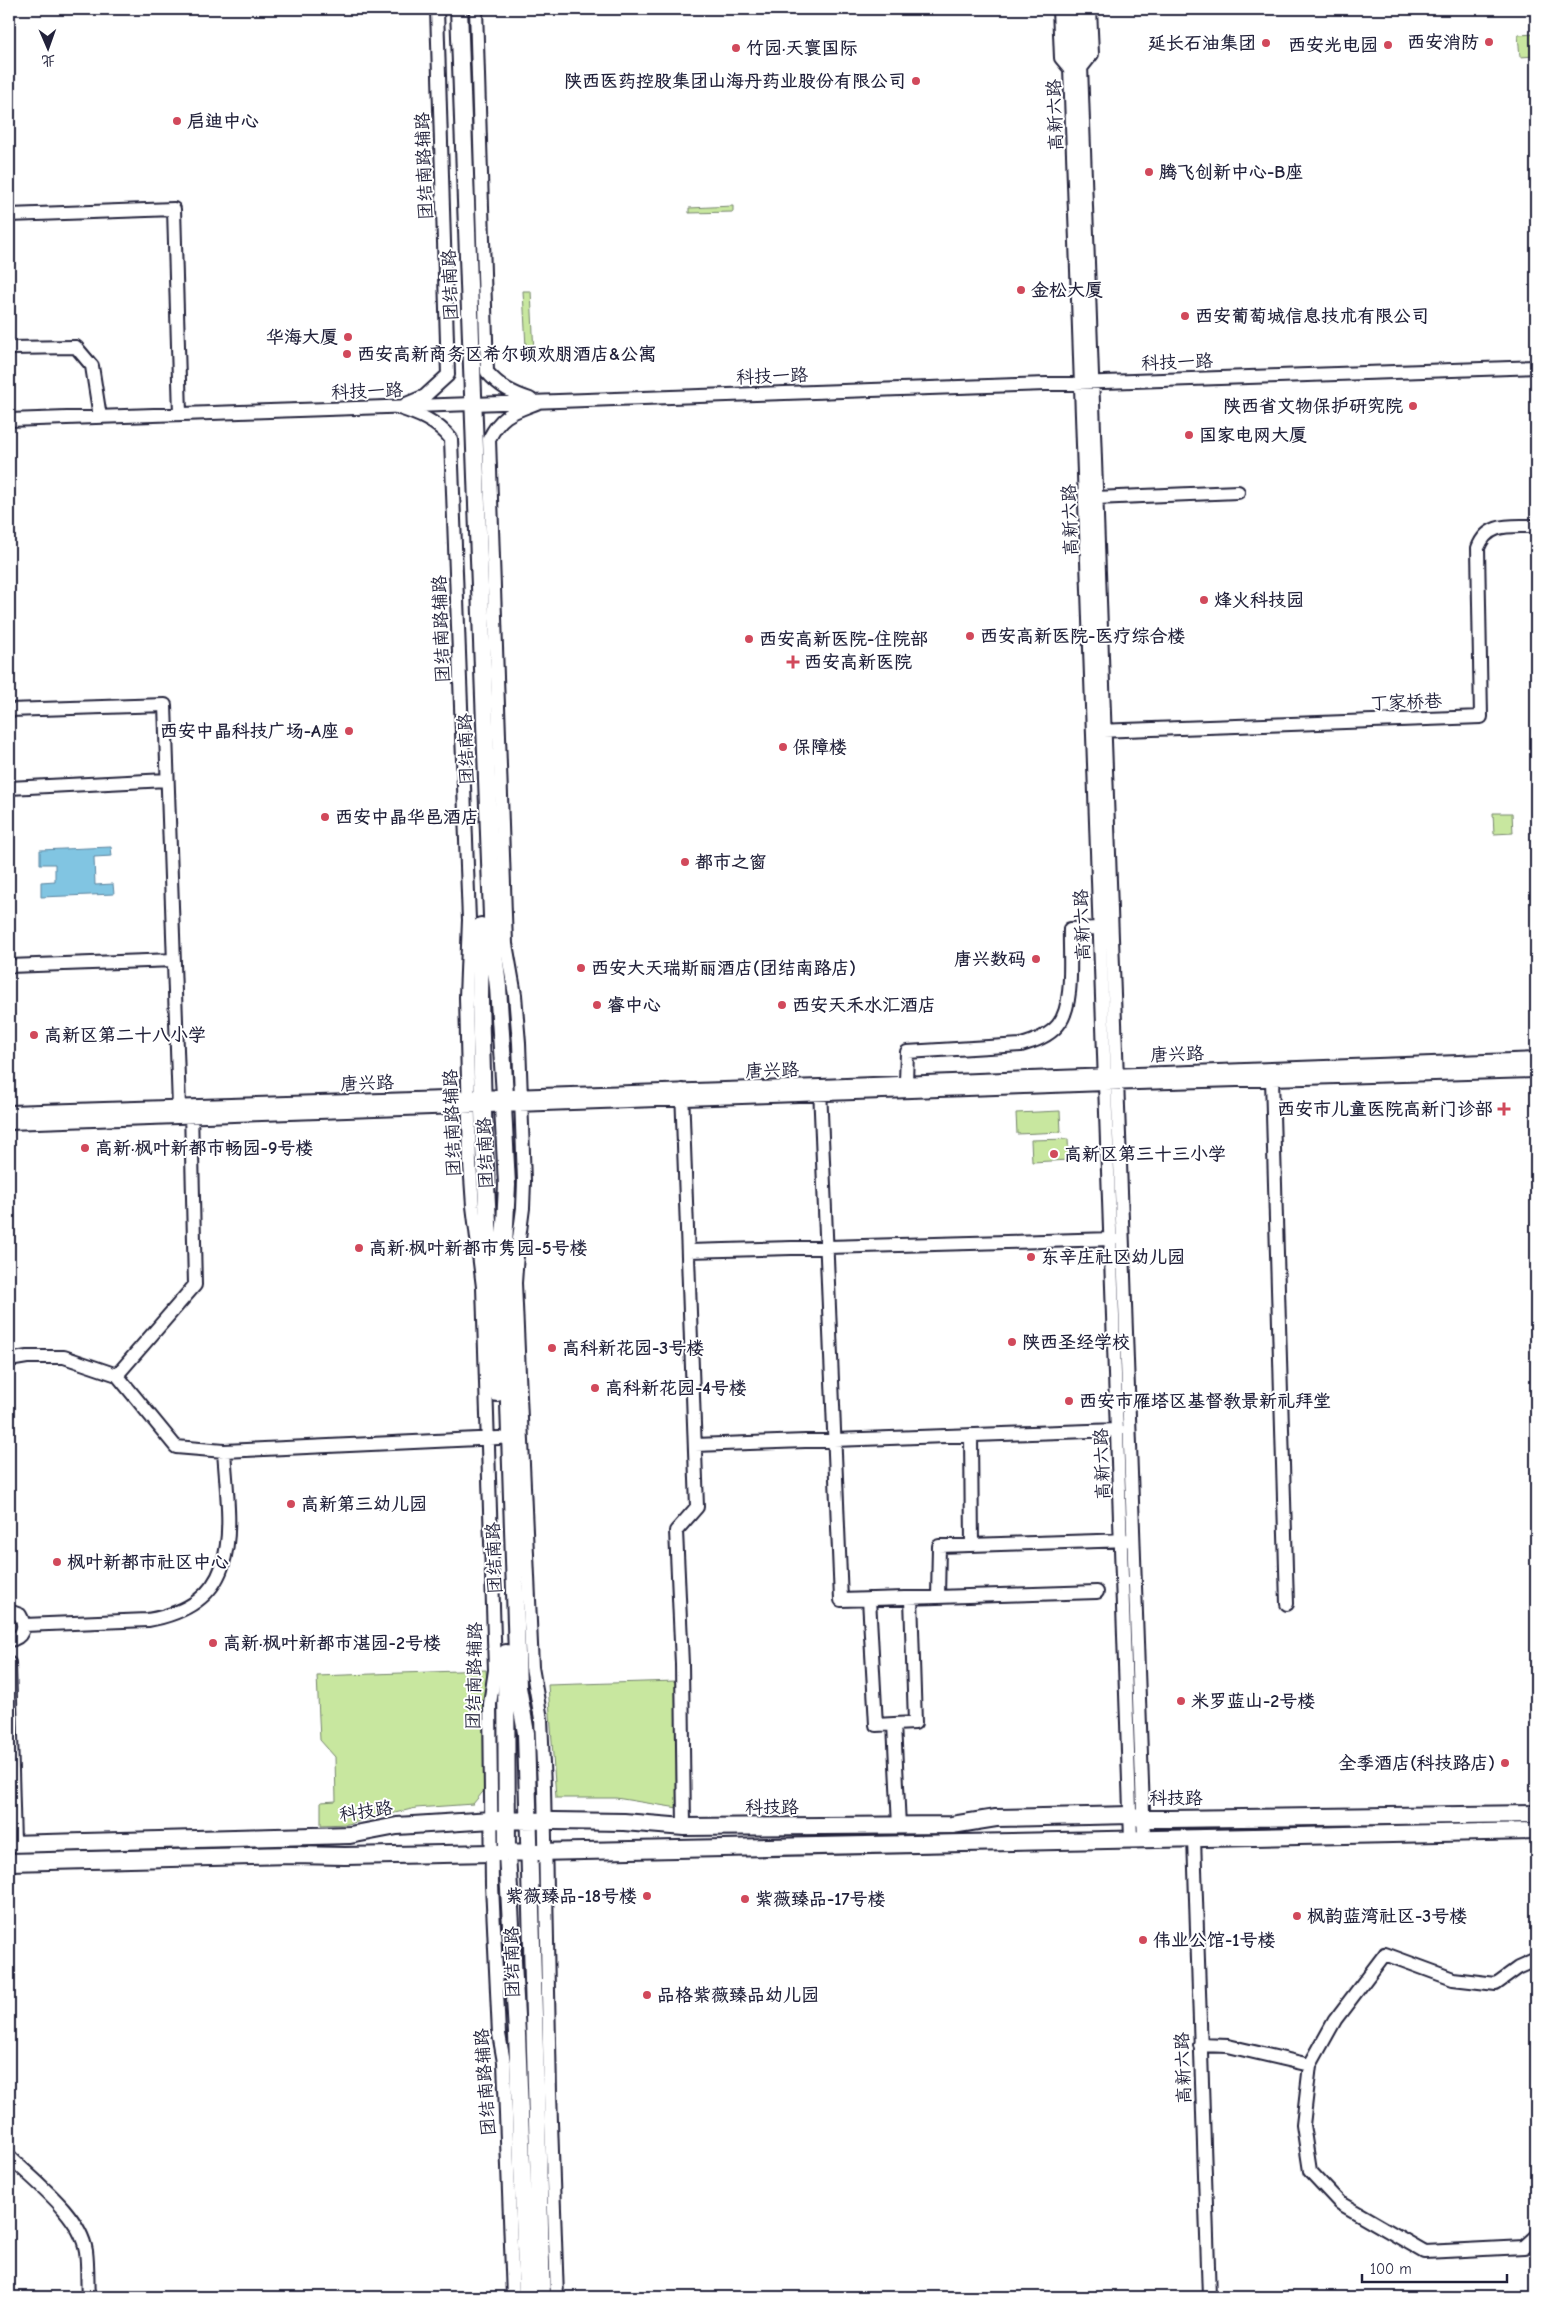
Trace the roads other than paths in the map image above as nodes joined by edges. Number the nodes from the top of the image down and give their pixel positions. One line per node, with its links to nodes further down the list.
1 (437, 9): 16 (street, 团结南路辅路)
2 (448, 9): 15 (main road, 团结南路)
3 (458, 9): 15 (main road, 团结南路)
4 (476, 9): 14 (street)
5 (1059, 9): 9 (street)
6 (1068, 9): 9 (street, 高新六路)
7 (1079, 9): 9 (street, 高新六路)
8 (1090, 9): 9 (street)
9 (1076, 69): 13 (street, 高新六路)
10 (9, 216): 17 (street)
11 (9, 348): 18 (street)
12 (1536, 367): 13 (street, 科技一路)
13 (1087, 383): 14 (street, 科技一路); 21 (street, 高新六路); 24 (street, 高新六路)
14 (539, 402): 15 (street, 科技一路); 37 (street)
15 (469, 404): 16 (street, 科技一路); 37 (main road, 团结南路); 38 (main road, 团结南路)
16 (396, 407): 17 (street, 科技一路); 38 (street, 团结南路辅路)
17 (180, 414): 18 (street, 科技一路)
18 (100, 416): 19 (street, 科技一路)
19 (9, 420)
20 (1238, 492): 21 (street)
21 (1095, 498): 24 (street, 高新六路)
22 (1536, 526): 24 (street, 丁家桥巷)
23 (9, 710): 25 (street)
24 (1099, 731): 27 (street, 高新六路); 32 (street, 高新六路)
25 (167, 780): 26 (street); 28 (street)
26 (9, 788)
27 (1100, 928): 32 (street, 高新六路); 34 (street)
28 (174, 960): 29 (street); 39 (street)
29 (9, 966)
30 (1536, 1059): 32 (street, 唐兴路)
31 (1536, 1071): 33 (street, 唐兴路)
32 (1110, 1078): 33 (street, 唐兴路); 34 (street, 唐兴路); 35 (street, 唐兴路); 42 (street, 高新六路); 53 (street, 高新六路)
33 (1272, 1078): 59 (street)
34 (906, 1082): 35 (street, 唐兴路)
35 (820, 1090): 36 (street, 唐兴路); 43 (street)
36 (682, 1095): 37 (street, 唐兴路); 44 (street)
37 (513, 1100): 38 (street, 唐兴路); 68 (main road, 团结南路); 69 (street)
38 (475, 1102): 39 (street, 唐兴路); 49 (main road, 团结南路)
39 (187, 1110): 40 (street, 唐兴路); 41 (street, 唐兴路); 46 (street)
40 (9, 1112)
41 (9, 1123)
42 (1112, 1239): 43 (street); 47 (street, 高新六路)
43 (828, 1246): 44 (street); 50 (street)
44 (688, 1251): 51 (street)
45 (9, 1360): 46 (street)
46 (117, 1376): 52 (street)
47 (1118, 1430): 48 (street); 53 (street, 高新六路)
48 (972, 1435): 50 (street); 54 (street)
49 (493, 1438): 52 (street); 67 (main road, 团结南路)
50 (834, 1440): 51 (street); 58 (street)
51 (695, 1446): 71 (street)
52 (224, 1451): 61 (street)
53 (1127, 1540): 54 (street); 66 (street, 高新六路)
54 (972, 1545): 56 (street)
55 (1097, 1592): 56 (street)
56 (938, 1597): 57 (street)
57 (911, 1598): 58 (street); 64 (street)
58 (869, 1599): 64 (street)
59 (1287, 1604)
60 (9, 1611): 61 (street)
61 (24, 1625): 62 (street)
62 (9, 1640)
63 (9, 1663): 75 (street)
64 (894, 1724): 70 (street)
65 (1536, 1814): 66 (main road, 科技路)
66 (1137, 1817): 70 (main road, 科技路); 74 (street, 高新六路)
67 (499, 1820): 68 (main road, 科技路); 75 (main road, 科技路); 77 (main road, 团结南路)
68 (528, 1820): 69 (main road, 科技路); 78 (main road, 团结南路)
69 (545, 1820): 71 (main road, 科技路); 76 (street)
70 (899, 1826): 71 (main road, 科技路)
71 (684, 1827)
72 (1536, 1831): 73 (main road)
73 (1194, 1838): 74 (main road); 81 (street, 高新六路)
74 (1138, 1839): 76 (main road)
75 (11, 1844)
76 (546, 1852): 78 (main road); 89 (street)
77 (500, 1853): 78 (main road); 79 (main road); 86 (street, 团结南路辅路); 87 (main road, 团结南路)
78 (529, 1853): 88 (main road, 团结南路)
79 (9, 1862)
80 (1536, 1960): 82 (street)
81 (1200, 2045): 82 (street); 90 (street, 高新六路)
82 (1310, 2065): 84 (street)
83 (9, 2156): 85 (street)
84 (1536, 2236)
85 (88, 2297)
86 (513, 2297)
87 (527, 2297)
88 (542, 2297)
89 (557, 2297)
90 (1209, 2297)

